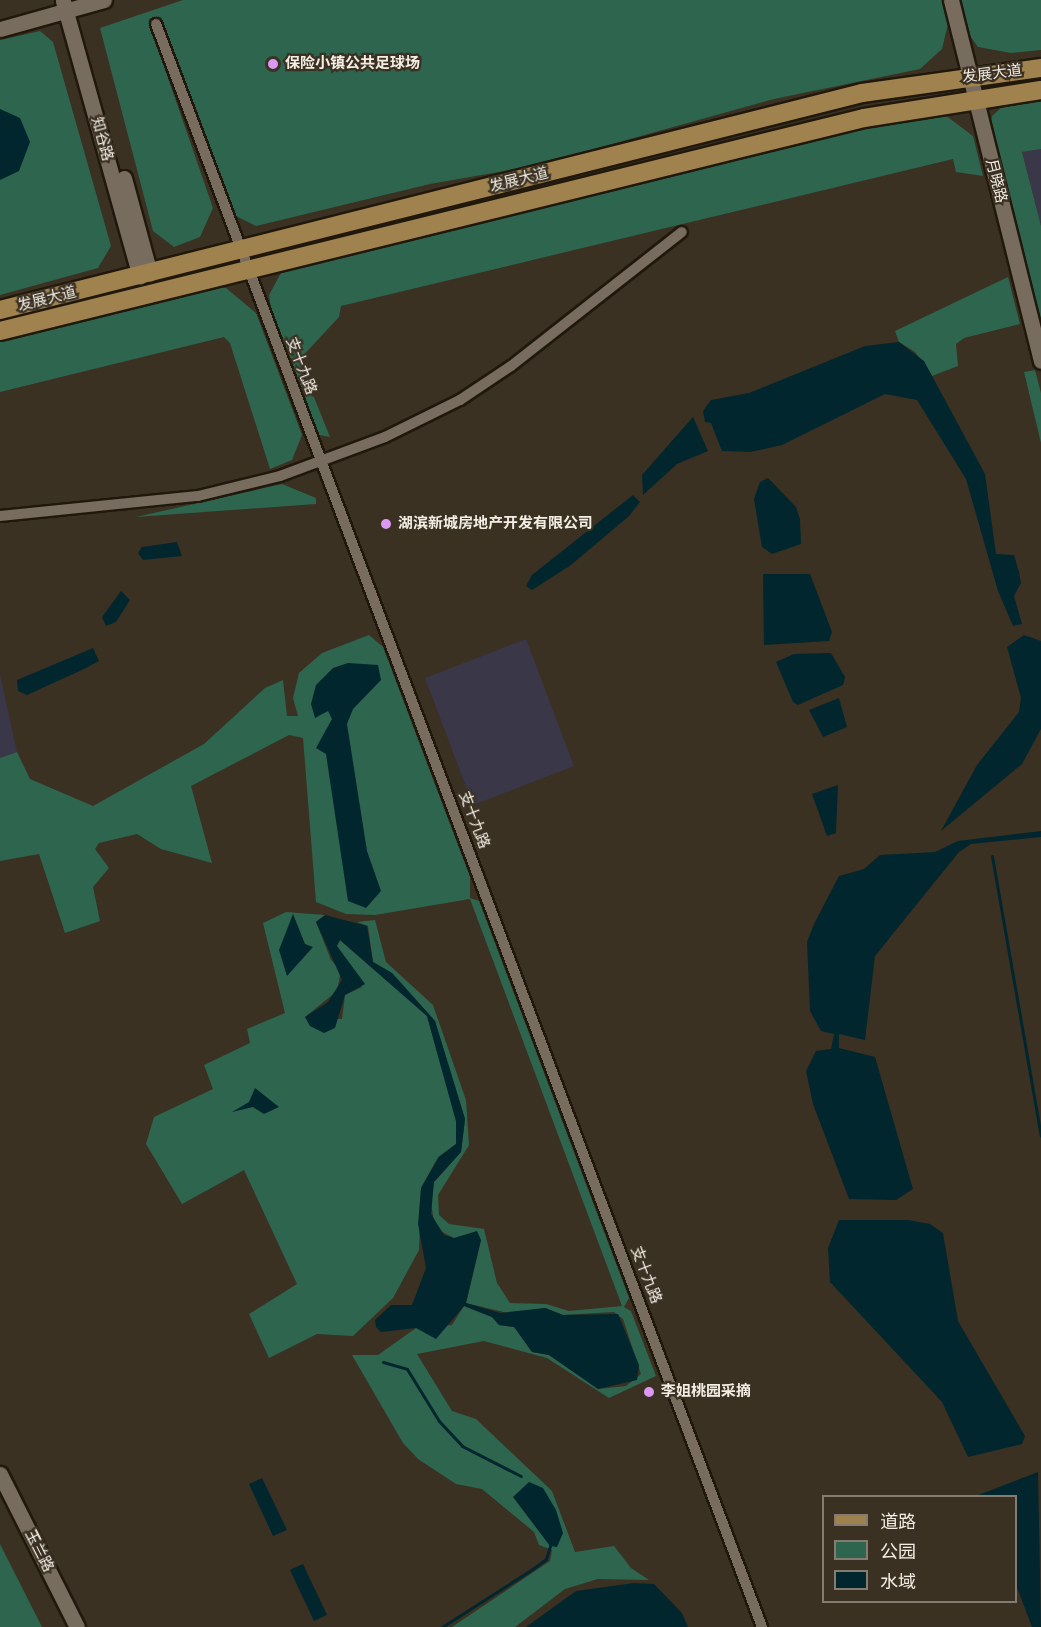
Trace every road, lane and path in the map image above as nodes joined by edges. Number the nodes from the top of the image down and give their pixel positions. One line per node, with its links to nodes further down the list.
1 (104, 0): 3 (street)
2 (951, 0): 8 (street, 月晓路)
3 (69, 4): 4 (street); 6 (street); 14 (street, 知谷路)
4 (0, 19)
5 (156, 24): 12 (street, 支十九路)
6 (0, 29)
7 (1041, 68): 8 (main road, 发展大道)
8 (969, 76): 10 (street, 月晓路); 12 (main road, 发展大道)
9 (1041, 90): 10 (main road, 发展大道)
10 (975, 99): 13 (main road, 发展大道); 17 (street, 月晓路)
11 (682, 232): 18 (street)
12 (242, 251): 13 (street, 支十九路); 14 (main road, 发展大道)
13 (249, 269): 16 (main road, 发展大道); 18 (street, 支十九路)
14 (145, 275): 15 (main road, 发展大道)
15 (0, 310)
16 (0, 331)
17 (1041, 362)
18 (321, 461): 19 (street); 24 (street, 支十九路)
19 (0, 516)
20 (0, 1474): 23 (street, 玉兰路)
21 (0, 1497): 22 (street, 玉兰路)
22 (66, 1627)
23 (77, 1627)
24 (762, 1627)

